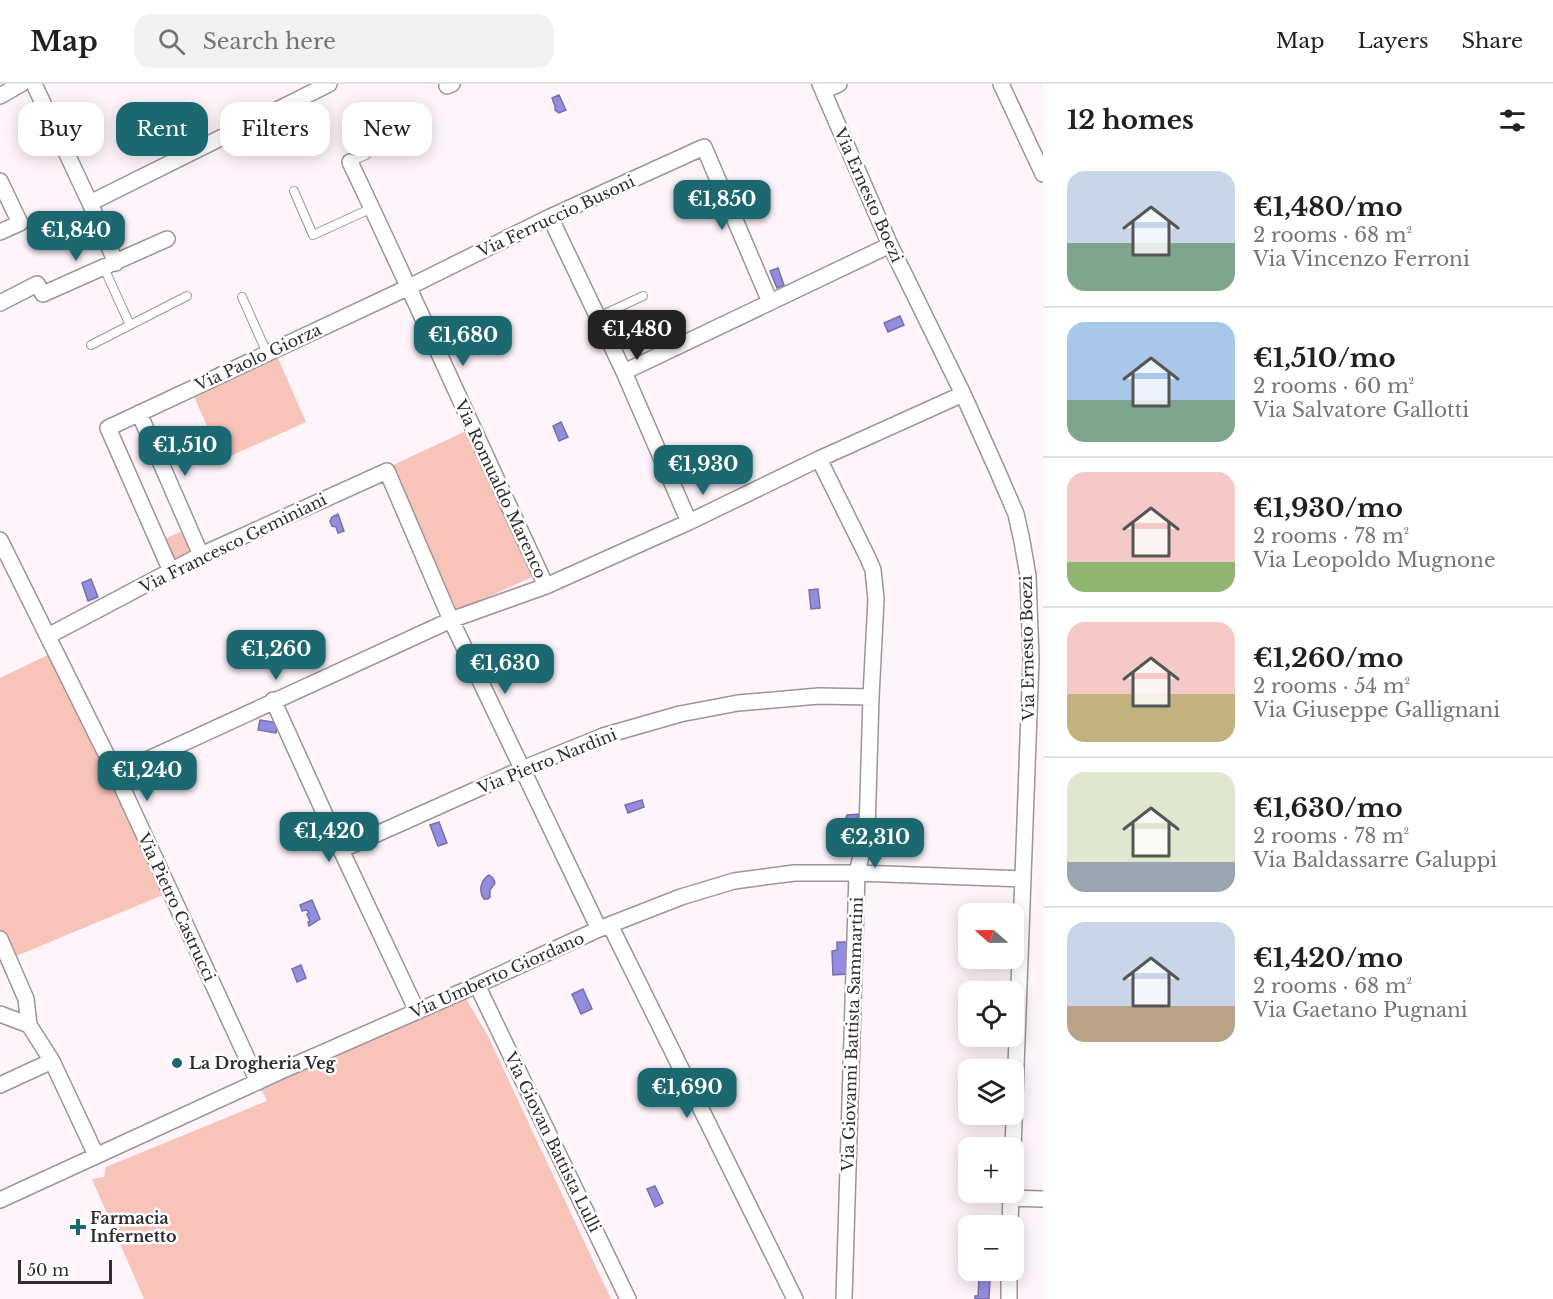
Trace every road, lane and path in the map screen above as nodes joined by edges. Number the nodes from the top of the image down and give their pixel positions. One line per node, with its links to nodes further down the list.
1 (21, 84): 7 (street)
2 (34, 84): 13 (street)
3 (329, 84): 13 (street)
4 (839, 84): 6 (street)
5 (1001, 84): 10 (street)
6 (821, 88): 18 (street, Via Ernesto Boezi)
7 (0, 96)
8 (364, 156): 9 (lane)
9 (350, 162): 14 (street, Via Romualdo Marenco)
10 (1043, 174)
11 (0, 181): 16 (street)
12 (294, 191): 14 (lane)
13 (90, 202): 19 (street)
14 (372, 208): 20 (street, Via Romualdo Marenco)
15 (550, 217): 20 (street, Via Ferruccio Busoni); 24 (street, Via Ferruccio Busoni); 26 (street)
16 (0, 232)
17 (167, 239): 19 (street)
18 (890, 245): 24 (street); 31 (street, Via Ernesto Boezi)
19 (110, 265): 25 (street); 27 (lane)
20 (409, 287): 29 (street, Via Paolo Giorza); 38 (street, Via Romualdo Marenco)
21 (187, 296): 27 (lane)
22 (643, 296): 26 (lane)
23 (242, 297): 29 (lane)
24 (770, 302): 30 (street)
25 (0, 303)
26 (598, 317): 30 (street)
27 (130, 325): 28 (lane)
28 (91, 345)
29 (267, 353): 32 (street, Via Paolo Giorza)
30 (624, 372): 34 (street)
31 (963, 394): 33 (street); 41 (street, Via Ernesto Boezi)
32 (139, 413): 36 (street); 37 (street, Via Paolo Giorza)
33 (819, 459): 34 (street); 42 (street, Via Giovanni Battista Sammartini)
34 (689, 522): 38 (street)
35 (1, 546): 40 (street, Via Pietro Castrucci)
36 (201, 555): 37 (street, Via Francesco Geminiani); 39 (street, Via Francesco Geminiani)
37 (171, 571): 40 (street, Via Francesco Geminiani)
38 (546, 586): 39 (street)
39 (451, 620): 43 (street); 44 (street)
40 (48, 636): 45 (street, Via Pietro Castrucci)
41 (1037, 660): 48 (street, Via Ernesto Boezi)
42 (871, 697): 44 (street, Via Pietro Nardini); 47 (street, Via Giovanni Battista Sammartini)
43 (273, 700): 45 (street); 46 (street)
44 (522, 769): 46 (street, Via Pietro Nardini); 49 (street)
45 (116, 774): 56 (street, Via Pietro Castrucci)
46 (341, 850): 52 (street)
47 (857, 873): 48 (street, Via Umberto Giordano); 49 (street, Via Umberto Giordano); 66 (street, Via Giovanni Battista Sammartini)
48 (1023, 879): 58 (street, Via Ernesto Boezi)
49 (604, 927): 51 (street, Via Umberto Giordano); 65 (street)
50 (0, 939): 54 (street)
51 (477, 986): 52 (street, Via Umberto Giordano); 64 (street, Via Giovan Battista Lulli)
52 (417, 1011): 56 (street, Via Umberto Giordano)
53 (0, 1014): 54 (street)
54 (30, 1025): 55 (street)
55 (52, 1061): 57 (street); 59 (street)
56 (258, 1082): 59 (street, Via Umberto Giordano)
57 (0, 1085)
58 (1013, 1137)
59 (96, 1155): 62 (street, Via Umberto Giordano)
60 (1024, 1197): 61 (street)
61 (1043, 1199)
62 (0, 1200)
63 (1009, 1281): 67 (street)
64 (628, 1299)
65 (795, 1299)
66 (844, 1299)
67 (1009, 1299)

